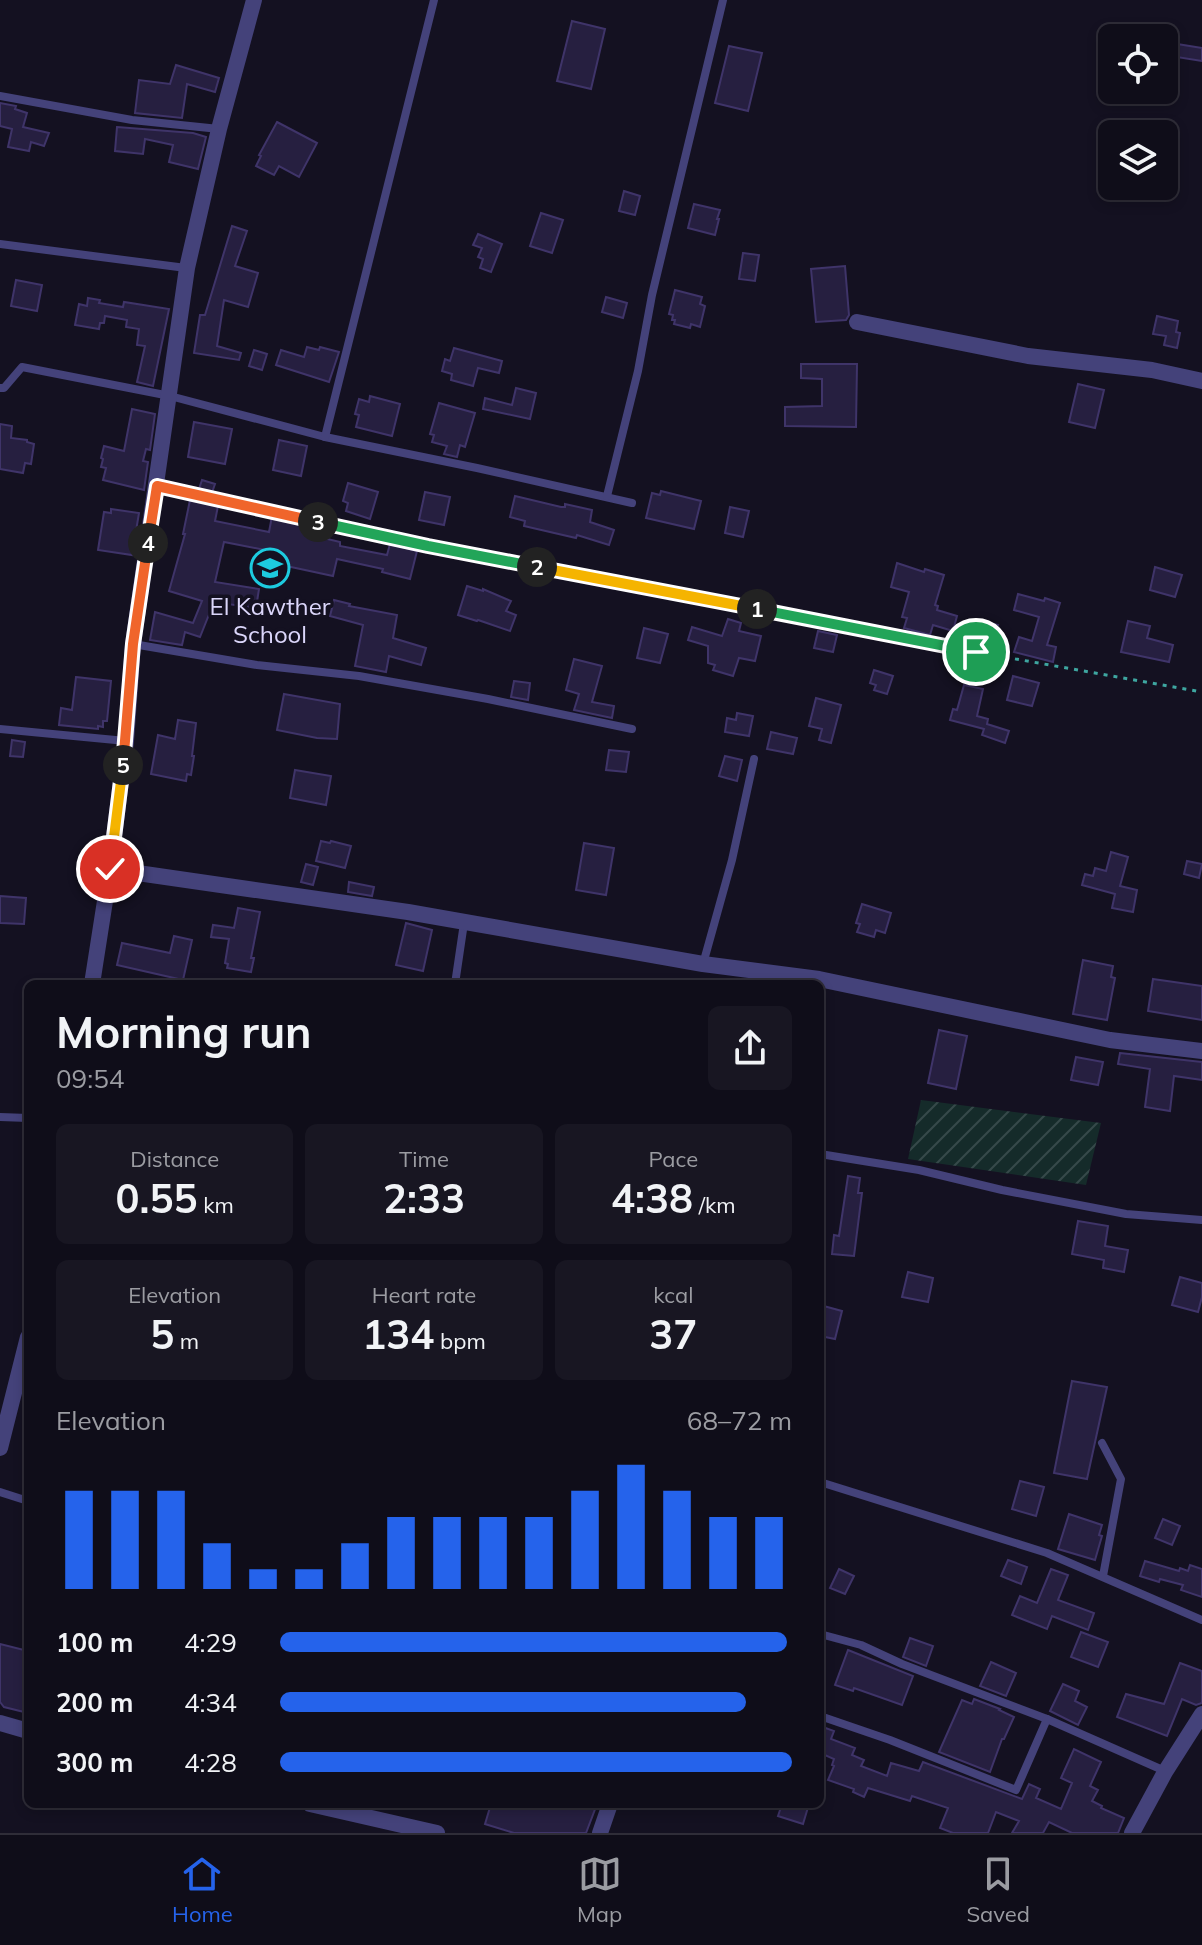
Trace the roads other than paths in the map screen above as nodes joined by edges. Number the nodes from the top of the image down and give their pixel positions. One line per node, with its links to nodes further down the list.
1 (254, 0): 5 (street)
2 (434, 0): 12 (lane)
3 (723, 0): 13 (lane)
4 (0, 96): 5 (lane)
5 (219, 129): 7 (street)
6 (0, 244): 7 (lane)
7 (187, 268): 11 (street)
8 (857, 322): 9 (street)
9 (1202, 381)
10 (0, 388): 11 (lane)
11 (170, 396): 12 (lane); 15 (street)
12 (325, 437): 13 (lane)
13 (607, 496): 14 (lane)
14 (632, 503)
15 (133, 644): 17 (lane); 18 (street)
16 (0, 729): 18 (lane)
17 (632, 729)
18 (126, 741): 20 (street)
19 (754, 759): 22 (lane)
20 (110, 869): 21 (street); 23 (street)
21 (464, 923): 22 (street); 24 (lane)
22 (703, 964): 25 (street)
23 (93, 980)
24 (456, 980)
25 (806, 980)
26 (824, 983): 27 (street)
27 (1202, 1051)
28 (0, 1117): 29 (lane)
29 (24, 1118)
30 (824, 1155): 31 (lane)
31 (1202, 1220)
32 (24, 1353): 34 (street)
33 (1102, 1443): 38 (lane)
34 (0, 1448)
35 (824, 1483): 38 (lane)
36 (0, 1492): 37 (lane)
37 (24, 1500)
38 (1103, 1576): 39 (lane)
39 (1202, 1620)
40 (824, 1635): 43 (lane)
41 (1202, 1714): 46 (street)
42 (824, 1717): 43 (lane)
43 (1047, 1719): 46 (lane)
44 (0, 1723): 45 (street)
45 (24, 1730)
46 (1165, 1772): 51 (street)
47 (328, 1808): 49 (street)
48 (609, 1808): 50 (street)
49 (437, 1833)
50 (600, 1833)
51 (1132, 1833)

